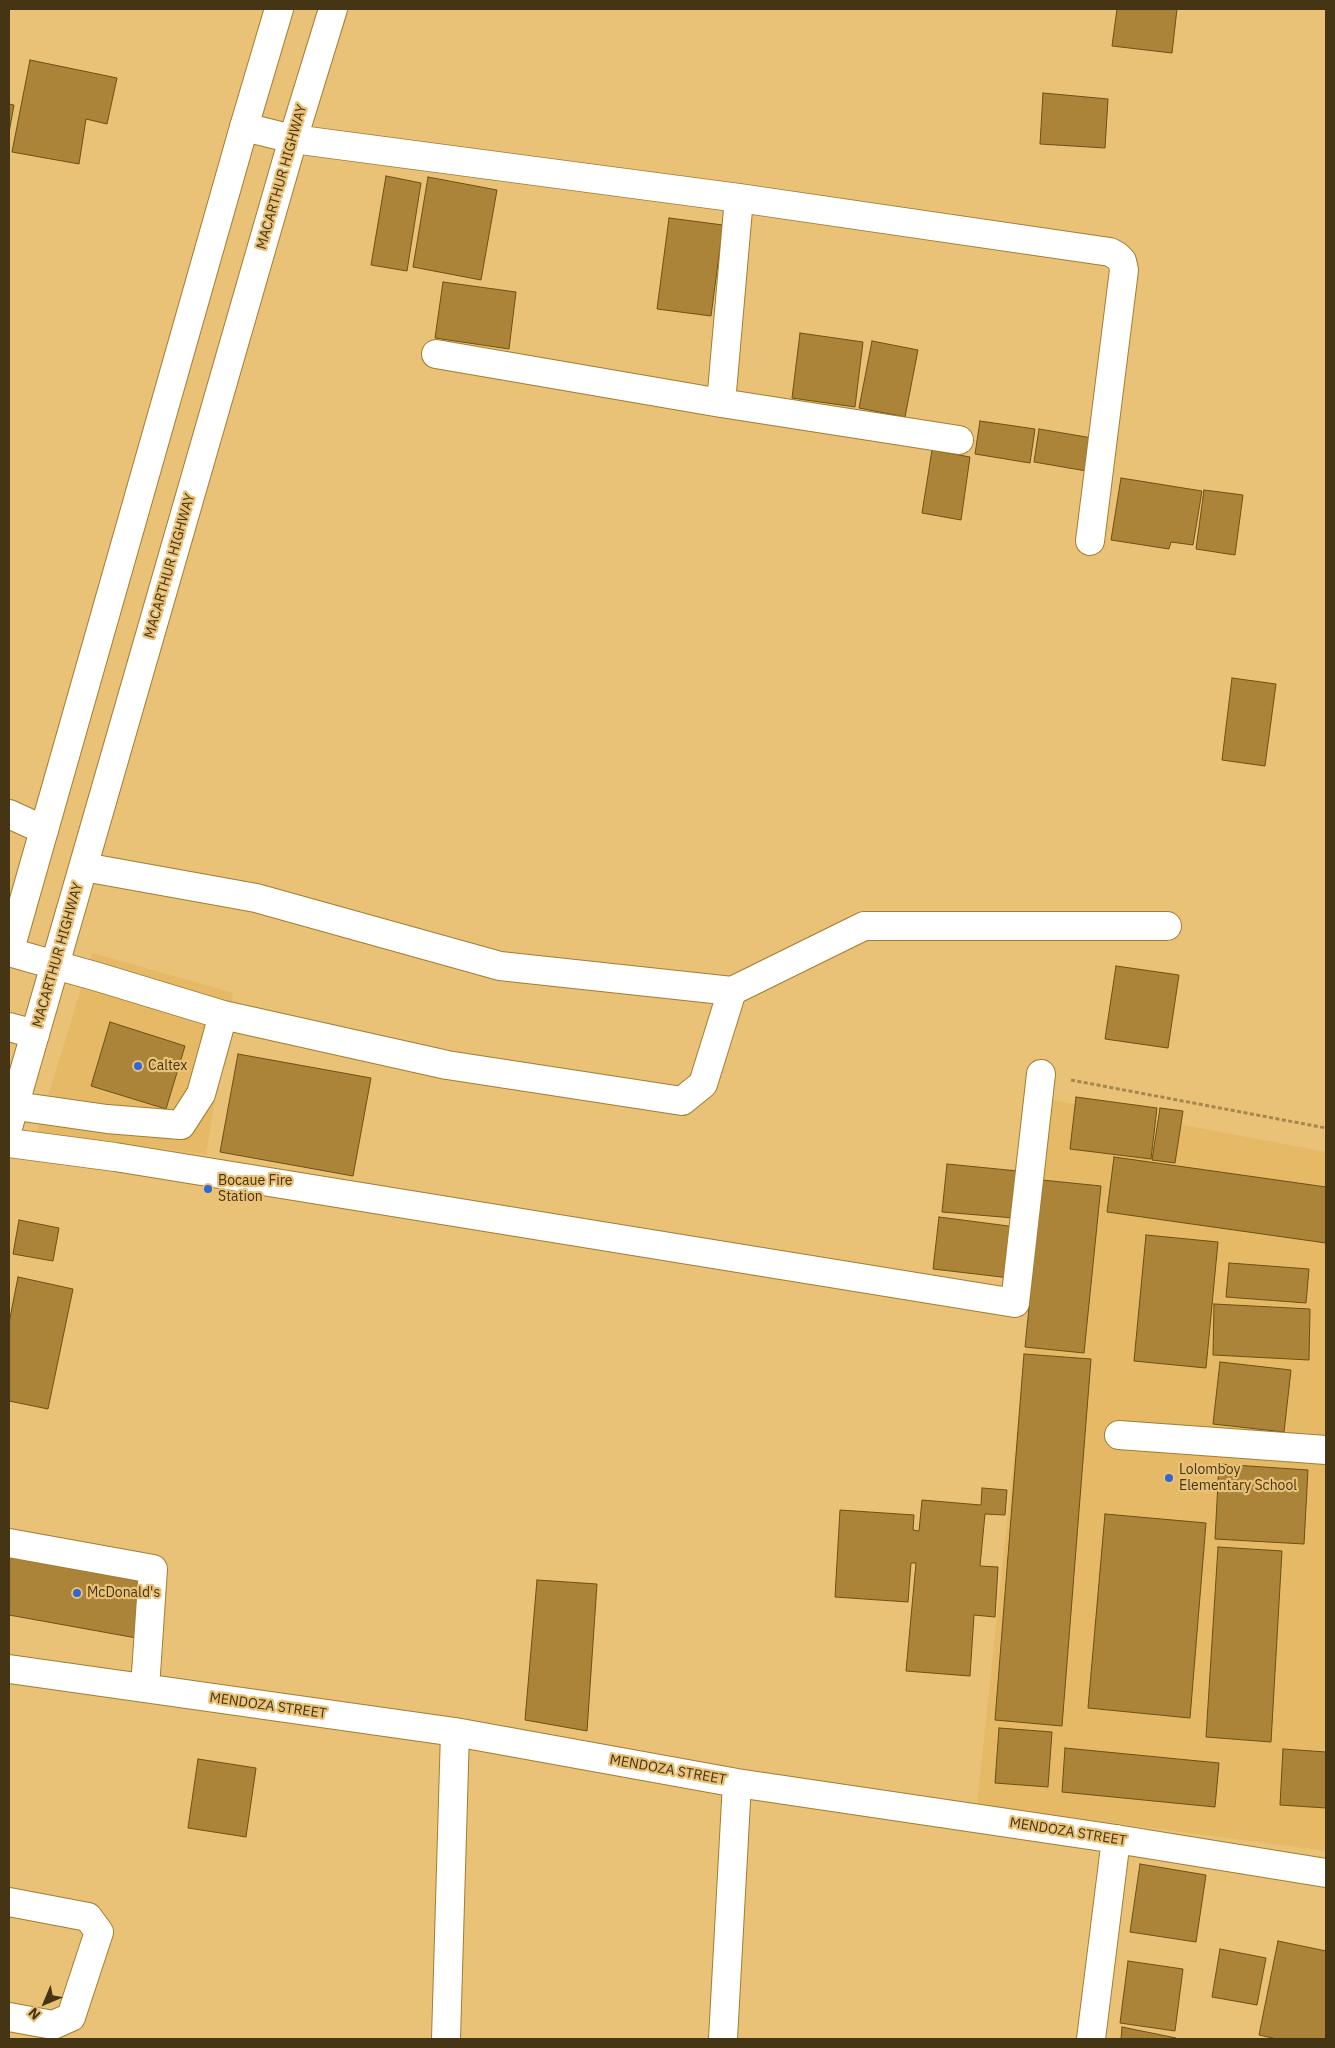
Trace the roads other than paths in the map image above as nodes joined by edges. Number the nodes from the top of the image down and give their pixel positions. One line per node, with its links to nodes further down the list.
1 (279, 9): 3 (main road)
2 (333, 9): 4 (main road, MACARTHUR HIGHWAY)
3 (244, 127): 4 (main road); 11 (main road)
4 (293, 139): 5 (main road); 12 (main road, MACARTHUR HIGHWAY)
5 (739, 198): 7 (main road); 9 (main road)
6 (436, 354): 7 (main road)
7 (721, 403): 8 (main road)
8 (959, 440)
9 (1090, 540)
10 (9, 814): 11 (main road)
11 (44, 830): 14 (main road)
12 (84, 867): 15 (main road, MACARTHUR HIGHWAY); 16 (main road)
13 (1167, 926): 16 (main road)
14 (9, 953): 15 (main road)
15 (56, 965): 17 (main road); 19 (main road, MACARTHUR HIGHWAY)
16 (732, 991): 17 (main road)
17 (223, 1016): 21 (main road)
18 (9, 1027): 19 (main road)
19 (35, 1034): 21 (main road, MACARTHUR HIGHWAY)
20 (1041, 1074): 22 (main road)
21 (11, 1112)
22 (9, 1143)
23 (1119, 1435): 24 (main road)
24 (1326, 1450)
25 (9, 1543): 27 (main road)
26 (9, 1669): 27 (main road, MENDOZA STREET)
27 (145, 1688): 28 (main road, MENDOZA STREET)
28 (455, 1732): 29 (main road, MENDOZA STREET); 34 (main road)
29 (737, 1782): 30 (main road, MENDOZA STREET); 35 (main road)
30 (1116, 1839): 31 (main road, MENDOZA STREET); 36 (main road)
31 (1326, 1873)
32 (9, 1902): 33 (main road)
33 (9, 2017)
34 (446, 2039)
35 (723, 2039)
36 (1091, 2039)

